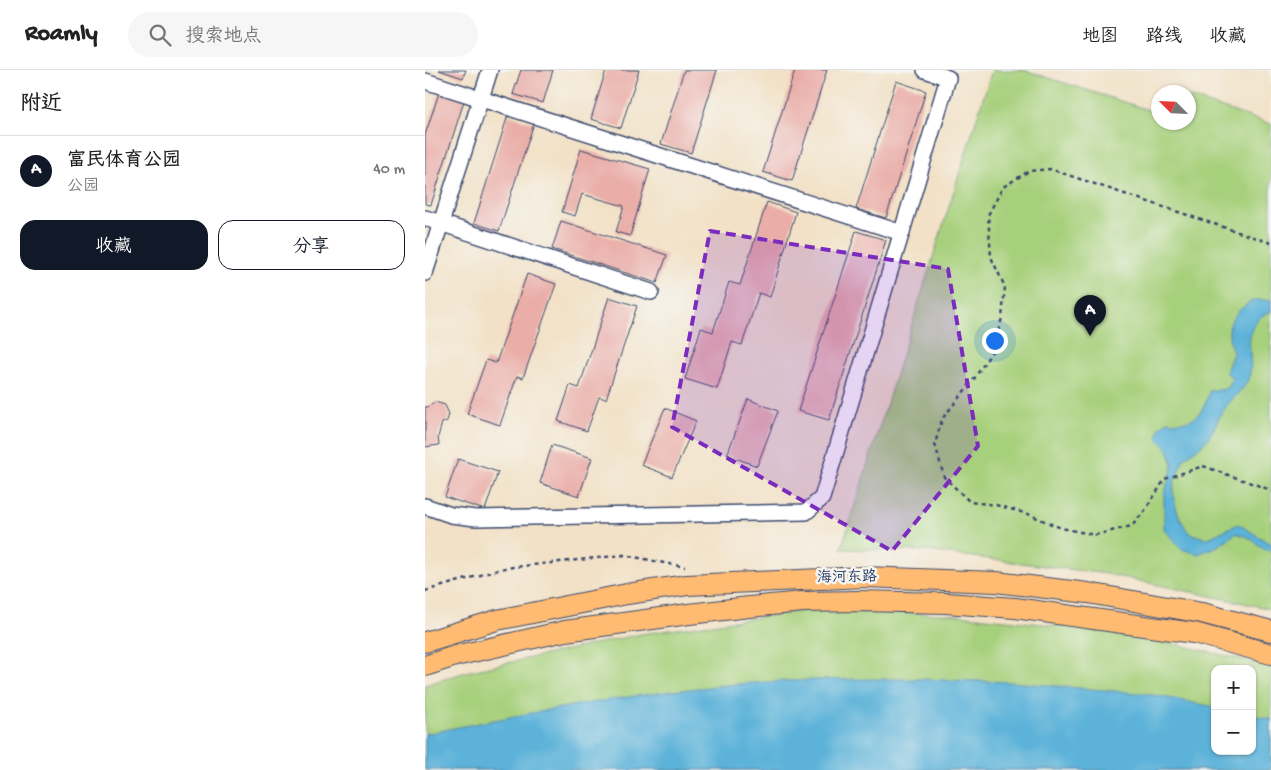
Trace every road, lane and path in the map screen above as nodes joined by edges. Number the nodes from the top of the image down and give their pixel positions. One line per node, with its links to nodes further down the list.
1 (490, 70): 4 (street)
2 (925, 70): 7 (street)
3 (425, 81): 4 (street)
4 (481, 99): 6 (street); 7 (street)
5 (425, 218): 6 (street)
6 (440, 223): 9 (street); 10 (street)
7 (902, 233): 12 (street)
8 (1271, 243): 11 (path)
9 (425, 273)
10 (651, 292)
11 (1271, 490)
12 (425, 506)
13 (689, 568): 14 (path)
14 (425, 591)
15 (1271, 631): 16 (main road, 海河东路)
16 (425, 642)
17 (1271, 654): 18 (main road, 海河东路)
18 (425, 666)

